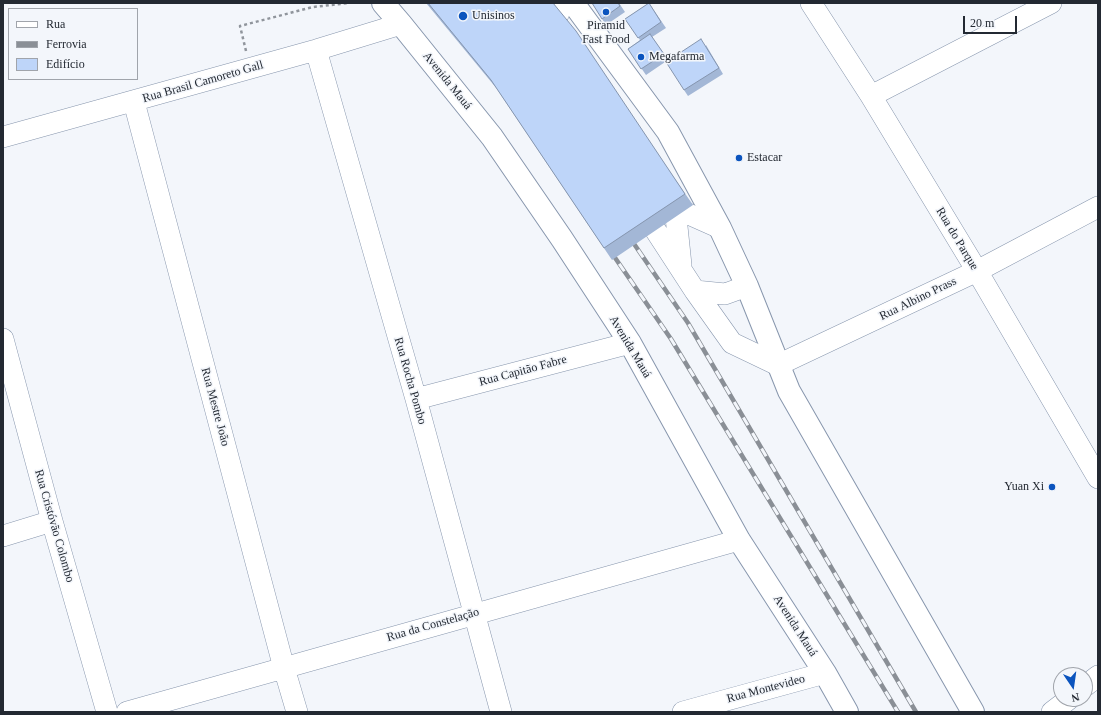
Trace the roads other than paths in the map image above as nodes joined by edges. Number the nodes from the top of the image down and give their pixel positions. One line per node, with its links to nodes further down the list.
1 (383, 3): 5 (main road, Avenida Mauá)
2 (810, 3): 7 (street, Rua do Parque)
3 (1051, 3): 7 (street)
4 (564, 6): 11 (main road)
5 (401, 24): 6 (street, Rua Brasil Camoreto Gall); 18 (main road, Avenida Mauá)
6 (316, 50): 8 (street, Rua Brasil Camoreto Gall); 20 (street, Rua Rocha Pombo)
7 (871, 96): 14 (street, Rua do Parque)
8 (134, 102): 9 (street, Rua Brasil Camoreto Gall); 26 (street, Rua Mestre João)
9 (3, 137)
10 (1098, 207): 14 (street, Rua Albino Prass)
11 (720, 228): 13 (street); 15 (main road)
12 (656, 231): 13 (street)
13 (681, 270): 16 (street)
14 (976, 271): 19 (street, Rua Albino Prass); 21 (street, Rua do Parque)
15 (748, 286): 16 (street); 19 (main road)
16 (695, 291): 19 (street)
17 (3, 339): 22 (street, Rua Cristóvão Colombo)
18 (630, 343): 20 (street, Rua Capitão Fabre); 24 (main road, Avenida Mauá)
19 (778, 365): 34 (main road)
20 (416, 399): 25 (street, Rua Rocha Pombo)
21 (1098, 478)
22 (52, 521): 23 (street); 28 (street, Rua Cristóvão Colombo)
23 (3, 536)
24 (739, 540): 25 (street, Rua da Constelação); 27 (main road, Avenida Mauá)
25 (475, 613): 26 (street, Rua da Constelação); 31 (street, Rua Rocha Pombo)
26 (284, 668): 29 (street, Rua da Constelação); 30 (street, Rua Mestre João)
27 (825, 673): 32 (street, Rua Montevideo); 33 (main road, Avenida Mauá)
28 (107, 712)
29 (127, 712)
30 (297, 712)
31 (500, 712)
32 (683, 712)
33 (847, 712)
34 (974, 712)

